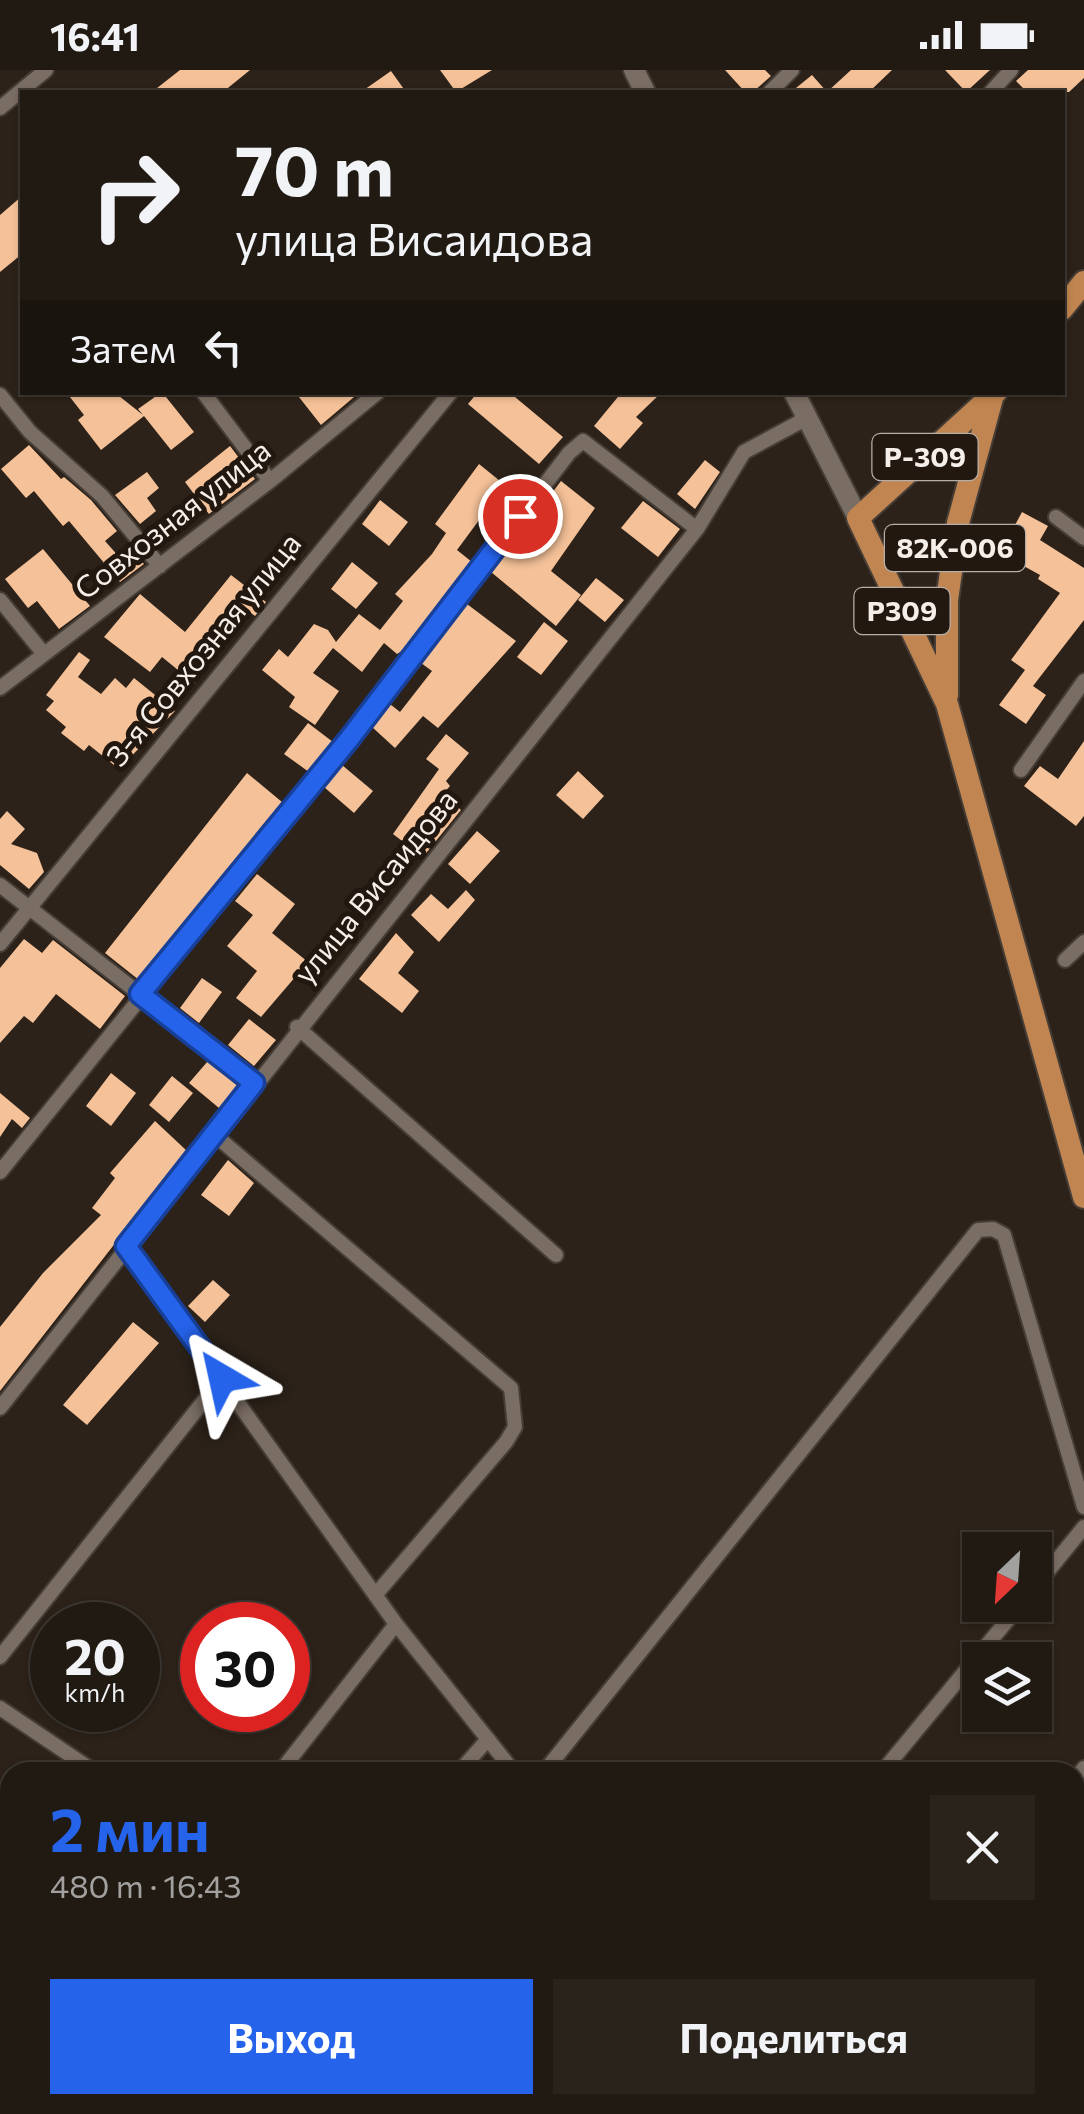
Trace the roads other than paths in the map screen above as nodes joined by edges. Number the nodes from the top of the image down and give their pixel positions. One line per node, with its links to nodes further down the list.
1 (46, 70): 4 (street)
2 (792, 70): 5 (street)
3 (1012, 70): 6 (street)
4 (22, 90)
5 (772, 90)
6 (993, 90)
7 (20, 91): 8 (street)
8 (0, 108)
9 (1084, 282): 10 (main road)
10 (1065, 305)
11 (0, 395): 24 (street)
12 (204, 395): 19 (street)
13 (374, 395): 19 (street, Совхозная улица)
14 (449, 395): 32 (street, 3-я Совхозная улица)
15 (795, 395): 18 (main road)
16 (993, 395): 21 (main road, Р-309)
17 (994, 395): 29 (main road, 82К-006)
18 (806, 418): 21 (main road); 22 (street, улица Висаидова)
19 (270, 482): 24 (street, Совхозная улица)
20 (1056, 517): 23 (street)
21 (858, 518): 29 (main road, Р309)
22 (697, 529): 36 (street); 37 (street, улица Висаидова)
23 (1084, 538)
24 (160, 566): 26 (street, Совхозная улица)
25 (0, 600): 26 (street)
26 (44, 654): 28 (street, Совхозная улица)
27 (1084, 681): 30 (street)
28 (0, 688)
29 (947, 704): 41 (main road, 82К-006)
30 (1021, 770)
31 (0, 885): 32 (street)
32 (28, 907): 34 (street, 3-я Совхозная улица); 36 (street)
33 (1084, 942): 35 (street)
34 (0, 944)
35 (1065, 960)
36 (140, 994): 38 (street); 40 (street)
37 (297, 1027): 38 (street, улица Висаидова); 43 (street)
38 (254, 1083): 39 (street, улица Висаидова)
39 (216, 1136): 42 (street, улица Висаидова); 49 (street)
40 (0, 1172)
41 (1084, 1198)
42 (126, 1246): 44 (street); 45 (street, улица Висаидова)
43 (556, 1255)
44 (222, 1378): 49 (street); 52 (street)
45 (0, 1408)
46 (1084, 1508): 59 (street)
47 (1084, 1527): 48 (street)
48 (1052, 1566)
49 (377, 1593): 51 (street)
50 (1006, 1622): 60 (street)
51 (396, 1624): 54 (street); 56 (street)
52 (0, 1657)
53 (0, 1708): 55 (street)
54 (488, 1738): 57 (street); 58 (street)
55 (74, 1762)
56 (288, 1762)
57 (468, 1762)
58 (506, 1762)
59 (552, 1762)
60 (890, 1762)

